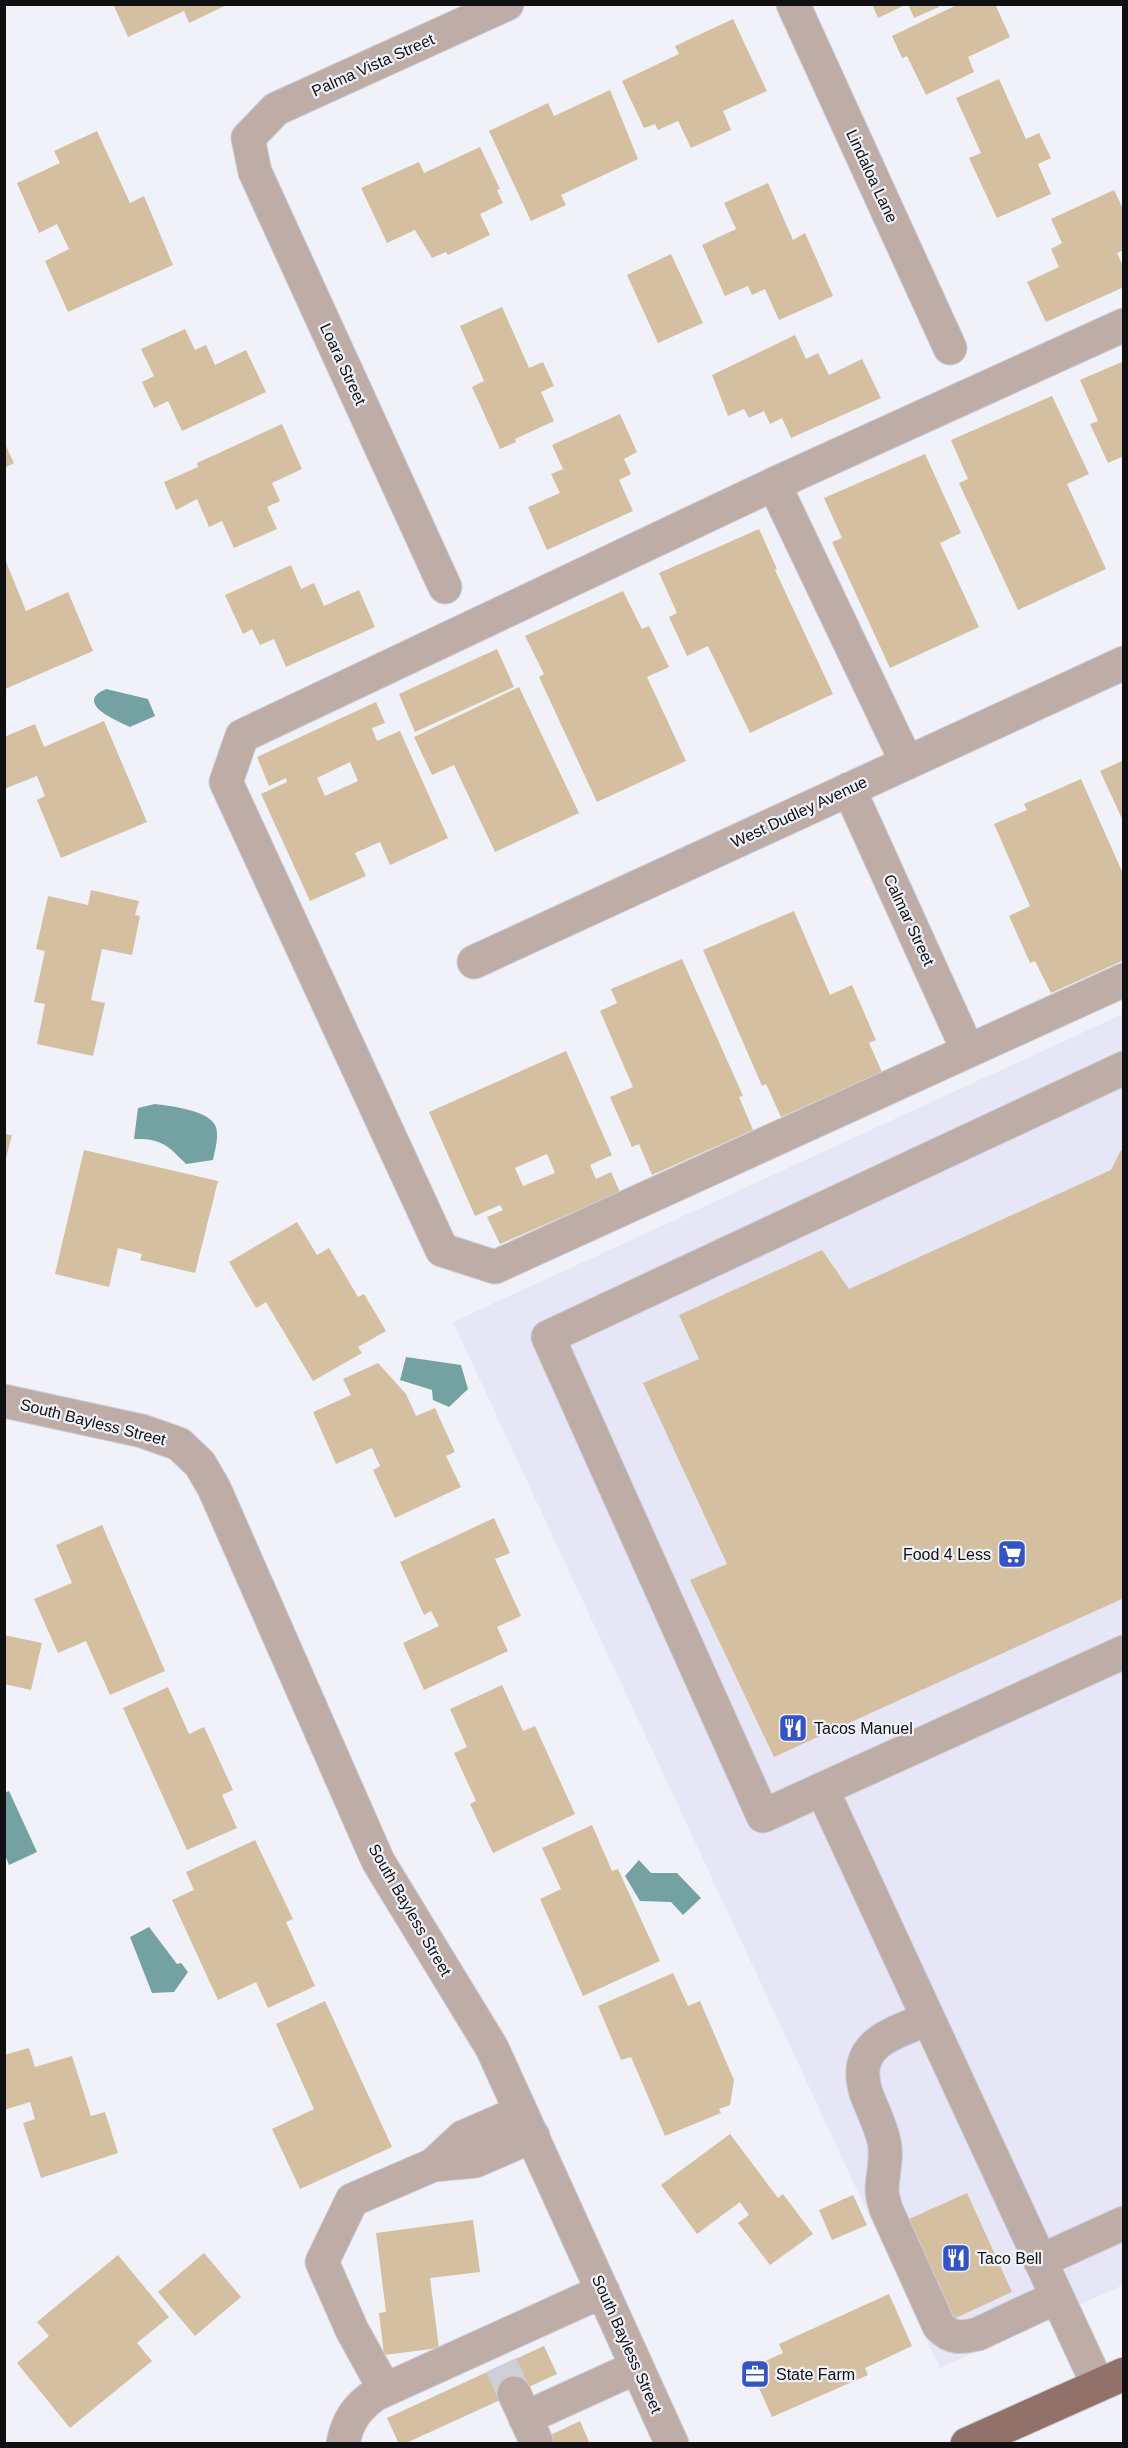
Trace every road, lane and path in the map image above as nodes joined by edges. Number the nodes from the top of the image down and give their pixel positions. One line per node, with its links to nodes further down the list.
1 (507, 4): 3 (street, Palma Vista Street)
2 (793, 4): 5 (street, Lindaloa Lane)
3 (248, 138): 7 (street, Loara Street)
4 (1124, 325): 6 (street)
5 (950, 348)
6 (774, 484): 9 (street); 13 (street)
7 (445, 587)
8 (1124, 663): 9 (street, West Dudley Avenue)
9 (907, 763): 10 (street, West Dudley Avenue)
10 (849, 789): 11 (street, West Dudley Avenue); 13 (street, Calmar Street)
11 (474, 962)
12 (1124, 980): 13 (street)
13 (968, 1051)
14 (1124, 1068): 17 (street)
15 (4, 1401): 19 (street, South Bayless Street)
16 (1124, 1652): 17 (street)
17 (822, 1789): 18 (street)
18 (928, 2019): 21 (street); 23 (street)
19 (527, 2124): 22 (street, South Bayless Street); 26 (street)
20 (1124, 2223): 21 (street)
21 (1040, 2261): 23 (street)
22 (603, 2291): 24 (street, South Bayless Street); 27 (street)
23 (1057, 2297): 25 (street)
24 (637, 2367): 27 (street); 29 (street, South Bayless Street)
25 (1111, 2379): 30 (main road)
26 (385, 2390): 27 (street); 28 (street)
27 (513, 2392)
28 (343, 2444)
29 (672, 2444)
30 (967, 2444)

